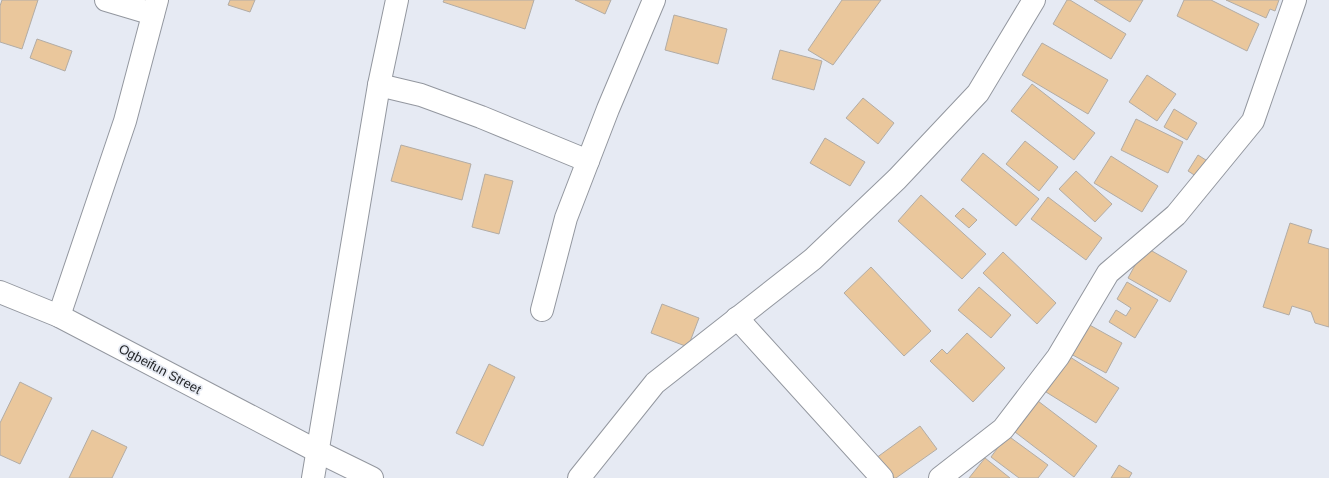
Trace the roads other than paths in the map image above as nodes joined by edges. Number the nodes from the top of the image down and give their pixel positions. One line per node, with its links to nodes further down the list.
1 (106, 0): 6 (street)
2 (397, 0): 7 (street)
3 (654, 0): 8 (street)
4 (1034, 0): 12 (street)
5 (1295, 0): 18 (street)
6 (155, 7): 11 (street)
7 (379, 85): 8 (street); 13 (street)
8 (588, 161): 10 (street)
9 (0, 292): 11 (street, Ogbeifun Street)
10 (542, 310)
11 (60, 316): 13 (street, Ogbeifun Street)
12 (737, 318): 16 (street); 17 (street)
13 (317, 451): 14 (street); 15 (street, Ogbeifun Street)
14 (312, 478)
15 (372, 478)
16 (579, 478)
17 (882, 478)
18 (940, 478)

